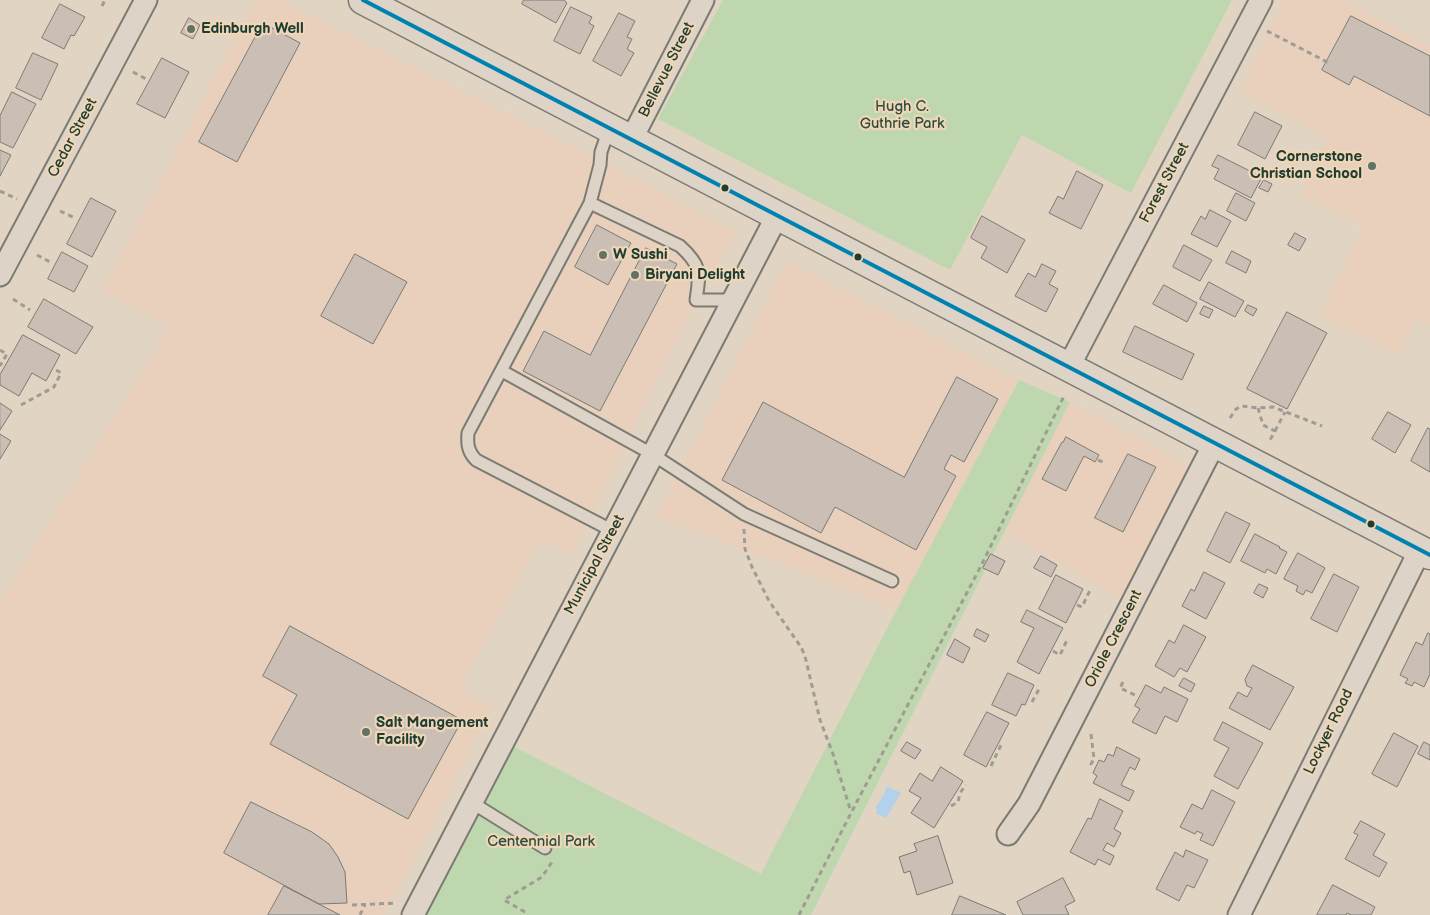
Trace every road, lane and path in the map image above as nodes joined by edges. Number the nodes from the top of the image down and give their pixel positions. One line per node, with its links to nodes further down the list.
1 (105, 0): 6 (path)
2 (146, 0): 20 (street, Cedar Street)
3 (363, 0): 11 (main road)
4 (704, 0): 11 (street, Bellevue Street)
5 (1261, 0): 7 (street, Forest Street)
6 (102, 6)
7 (1250, 22): 8 (path); 26 (street, Forest Street)
8 (1331, 64)
9 (133, 72): 10 (path)
10 (146, 79)
11 (620, 134): 14 (lane); 16 (main road)
12 (0, 191): 13 (path)
13 (18, 199)
14 (590, 203): 22 (lane); 28 (lane)
15 (60, 211): 17 (path)
16 (777, 216): 22 (street, Municipal Street); 26 (main road)
17 (75, 218)
18 (37, 255): 19 (path)
19 (52, 263)
20 (0, 275)
21 (13, 299): 23 (path)
22 (734, 300): 38 (street, Municipal Street)
23 (30, 310)
24 (0, 350): 25 (path)
25 (0, 366)
26 (1069, 366): 37 (main road)
27 (53, 368): 30 (path)
28 (502, 371): 38 (lane); 42 (lane)
29 (1065, 394): 60 (path)
30 (21, 406)
31 (1258, 408): 32 (path); 33 (path); 35 (path)
32 (1285, 412): 34 (path); 35 (path)
33 (1230, 418)
34 (1322, 426)
35 (1275, 431): 36 (path)
36 (1270, 440)
37 (1215, 442): 43 (main road); 61 (street, Oriole Crescent)
38 (652, 454): 41 (lane); 42 (street, Municipal Street)
39 (1098, 460): 40 (path)
40 (1106, 463)
41 (744, 514): 44 (lane); 60 (path)
42 (613, 531): 58 (street, Municipal Street)
43 (1425, 552): 70 (street, Lockyer Road)
44 (892, 581)
45 (1091, 588): 46 (path)
46 (1077, 605)
47 (1068, 638): 48 (path)
48 (1053, 651)
49 (1123, 682): 51 (path)
50 (1039, 689): 52 (path)
51 (1135, 695)
52 (1032, 702)
53 (1091, 734): 56 (path)
54 (1001, 745): 55 (path)
55 (990, 766)
56 (1093, 766)
57 (966, 785): 59 (path)
58 (472, 802): 62 (lane); 66 (street, Municipal Street)
59 (951, 806)
60 (851, 813): 69 (path)
61 (1008, 834)
62 (544, 848)
63 (552, 860): 67 (path)
64 (366, 904): 65 (path); 66 (path); 68 (path)
65 (352, 905)
66 (413, 911)
67 (525, 912)
68 (360, 915)
69 (799, 915)
70 (1238, 915)

